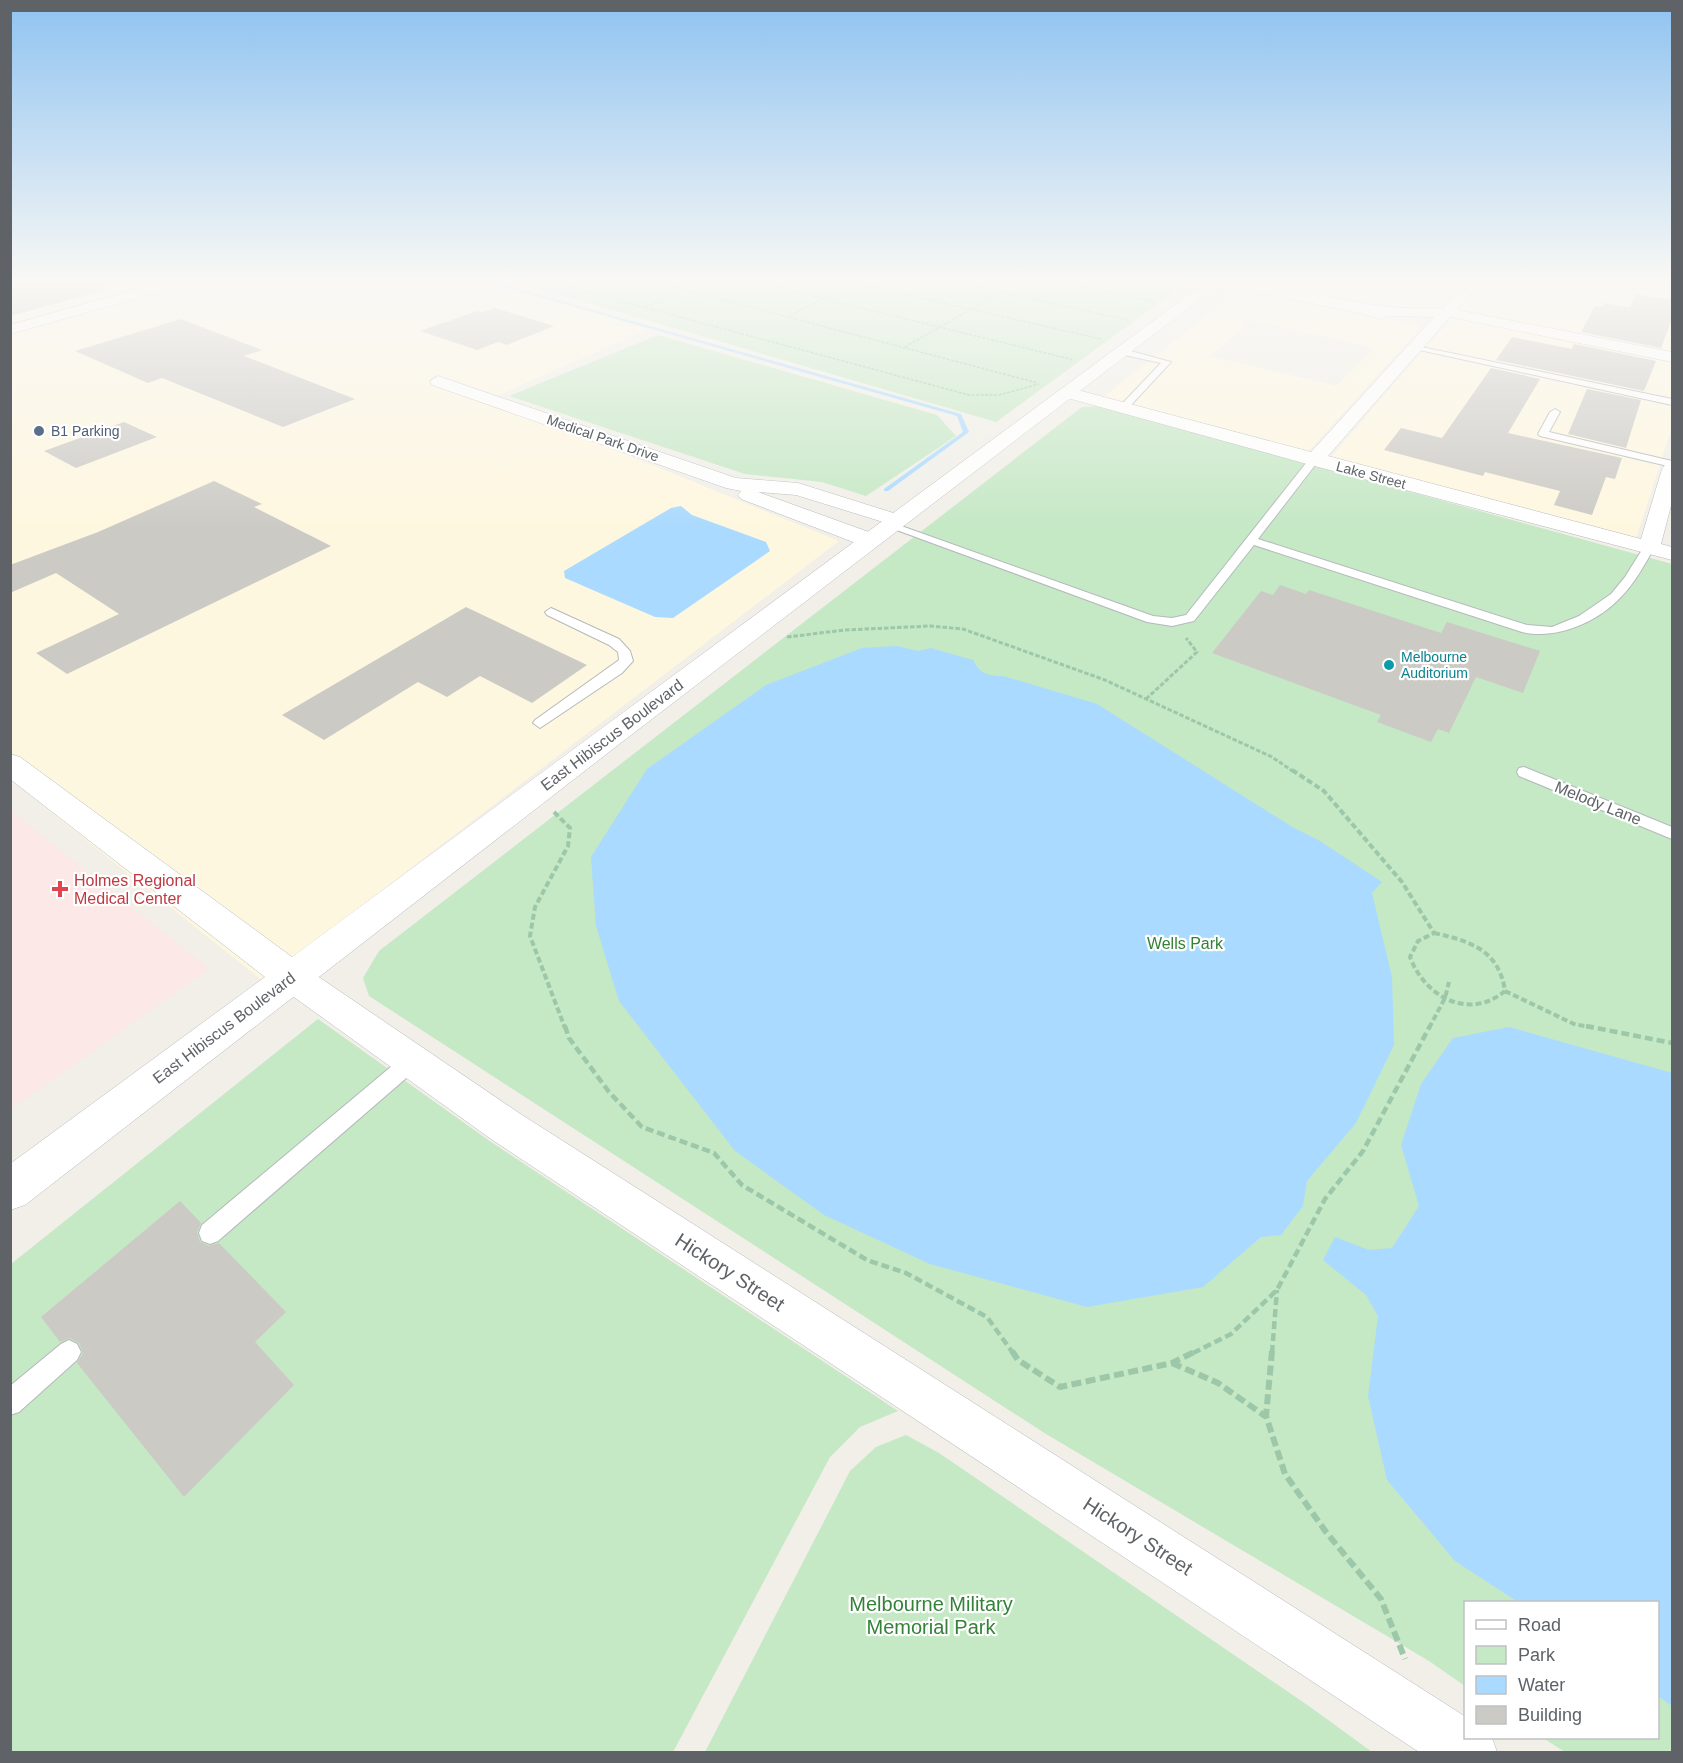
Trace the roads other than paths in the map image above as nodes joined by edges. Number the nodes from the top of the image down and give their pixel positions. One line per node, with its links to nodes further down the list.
1 (1107, 364): 6 (street, East Hibiscus Boulevard)
2 (1164, 364): 8 (lane)
3 (1399, 364): 10 (street)
4 (1495, 364): 7 (lane)
5 (438, 381): 13 (street, Medical Park Drive)
6 (1070, 393): 8 (street, Lake Street); 14 (street, East Hibiscus Boulevard)
7 (1672, 402)
8 (1123, 408): 10 (street, Lake Street)
9 (1555, 412): 11 (lane)
10 (1314, 460): 15 (lane); 16 (street, Lake Street)
11 (1672, 464)
12 (1672, 469): 16 (street)
13 (733, 484): 14 (street, Medical Park Drive); 14 (street, Medical Park Drive)
14 (885, 528): 15 (lane); 23 (street, East Hibiscus Boulevard)
15 (1251, 540): 16 (lane)
16 (1648, 547): 17 (street, Lake Street)
17 (1672, 554)
18 (551, 612): 19 (lane)
19 (540, 723)
20 (10, 764): 23 (street, Hickory Street)
21 (1524, 772): 22 (lane, Melody Lane)
22 (1672, 833)
23 (292, 977): 24 (street, Hickory Street); 25 (street, East Hibiscus Boulevard)
24 (412, 1061): 26 (lane); 29 (street, Hickory Street)
25 (10, 1190)
26 (210, 1233)
27 (69, 1352): 28 (lane)
28 (10, 1403)
29 (1468, 1752)

